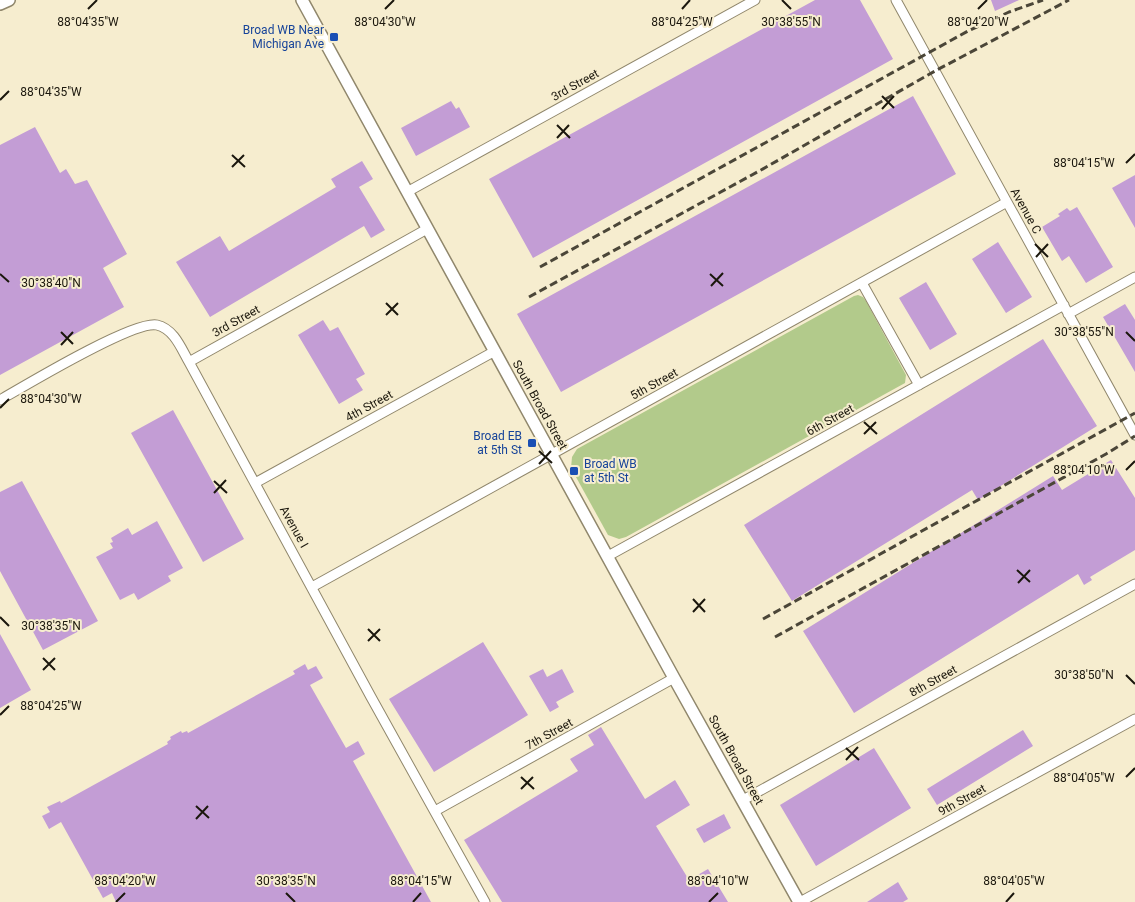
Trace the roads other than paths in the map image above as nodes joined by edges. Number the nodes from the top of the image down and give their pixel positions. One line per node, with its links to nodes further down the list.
1 (10, 0): 5 (street)
2 (302, 0): 6 (street, South Broad Street)
3 (755, 0): 6 (street, 3rd Street)
4 (896, 0): 7 (street, Avenue C)
5 (0, 2)
6 (407, 192): 8 (street, South Broad Street)
7 (1007, 202): 10 (street, 5th Street); 11 (street, Avenue C)
8 (427, 229): 13 (street, South Broad Street); 14 (street, 3rd Street)
9 (1135, 277): 12 (street)
10 (862, 282): 15 (street); 18 (street, 5th Street)
11 (1064, 305): 12 (street, Avenue C); 15 (street, 6th Street)
12 (1068, 314): 17 (street, Avenue C)
13 (495, 351): 18 (street, South Broad Street); 19 (street, 4th Street)
14 (189, 362): 16 (street, Avenue I); 19 (street, Avenue I)
15 (919, 385): 20 (street, 6th Street)
16 (0, 400)
17 (1135, 434)
18 (552, 455): 20 (street, South Broad Street); 22 (street, 5th Street)
19 (256, 483): 22 (street, Avenue I)
20 (608, 556): 23 (street, South Broad Street)
21 (1135, 584): 25 (street, 8th Street)
22 (312, 587): 26 (street, Avenue I)
23 (674, 678): 25 (street, South Broad Street); 26 (street, 7th Street)
24 (1135, 719): 28 (street, 9th Street)
25 (743, 800): 28 (street, South Broad Street)
26 (435, 811): 27 (street, Avenue I)
27 (486, 902)
28 (800, 902)

